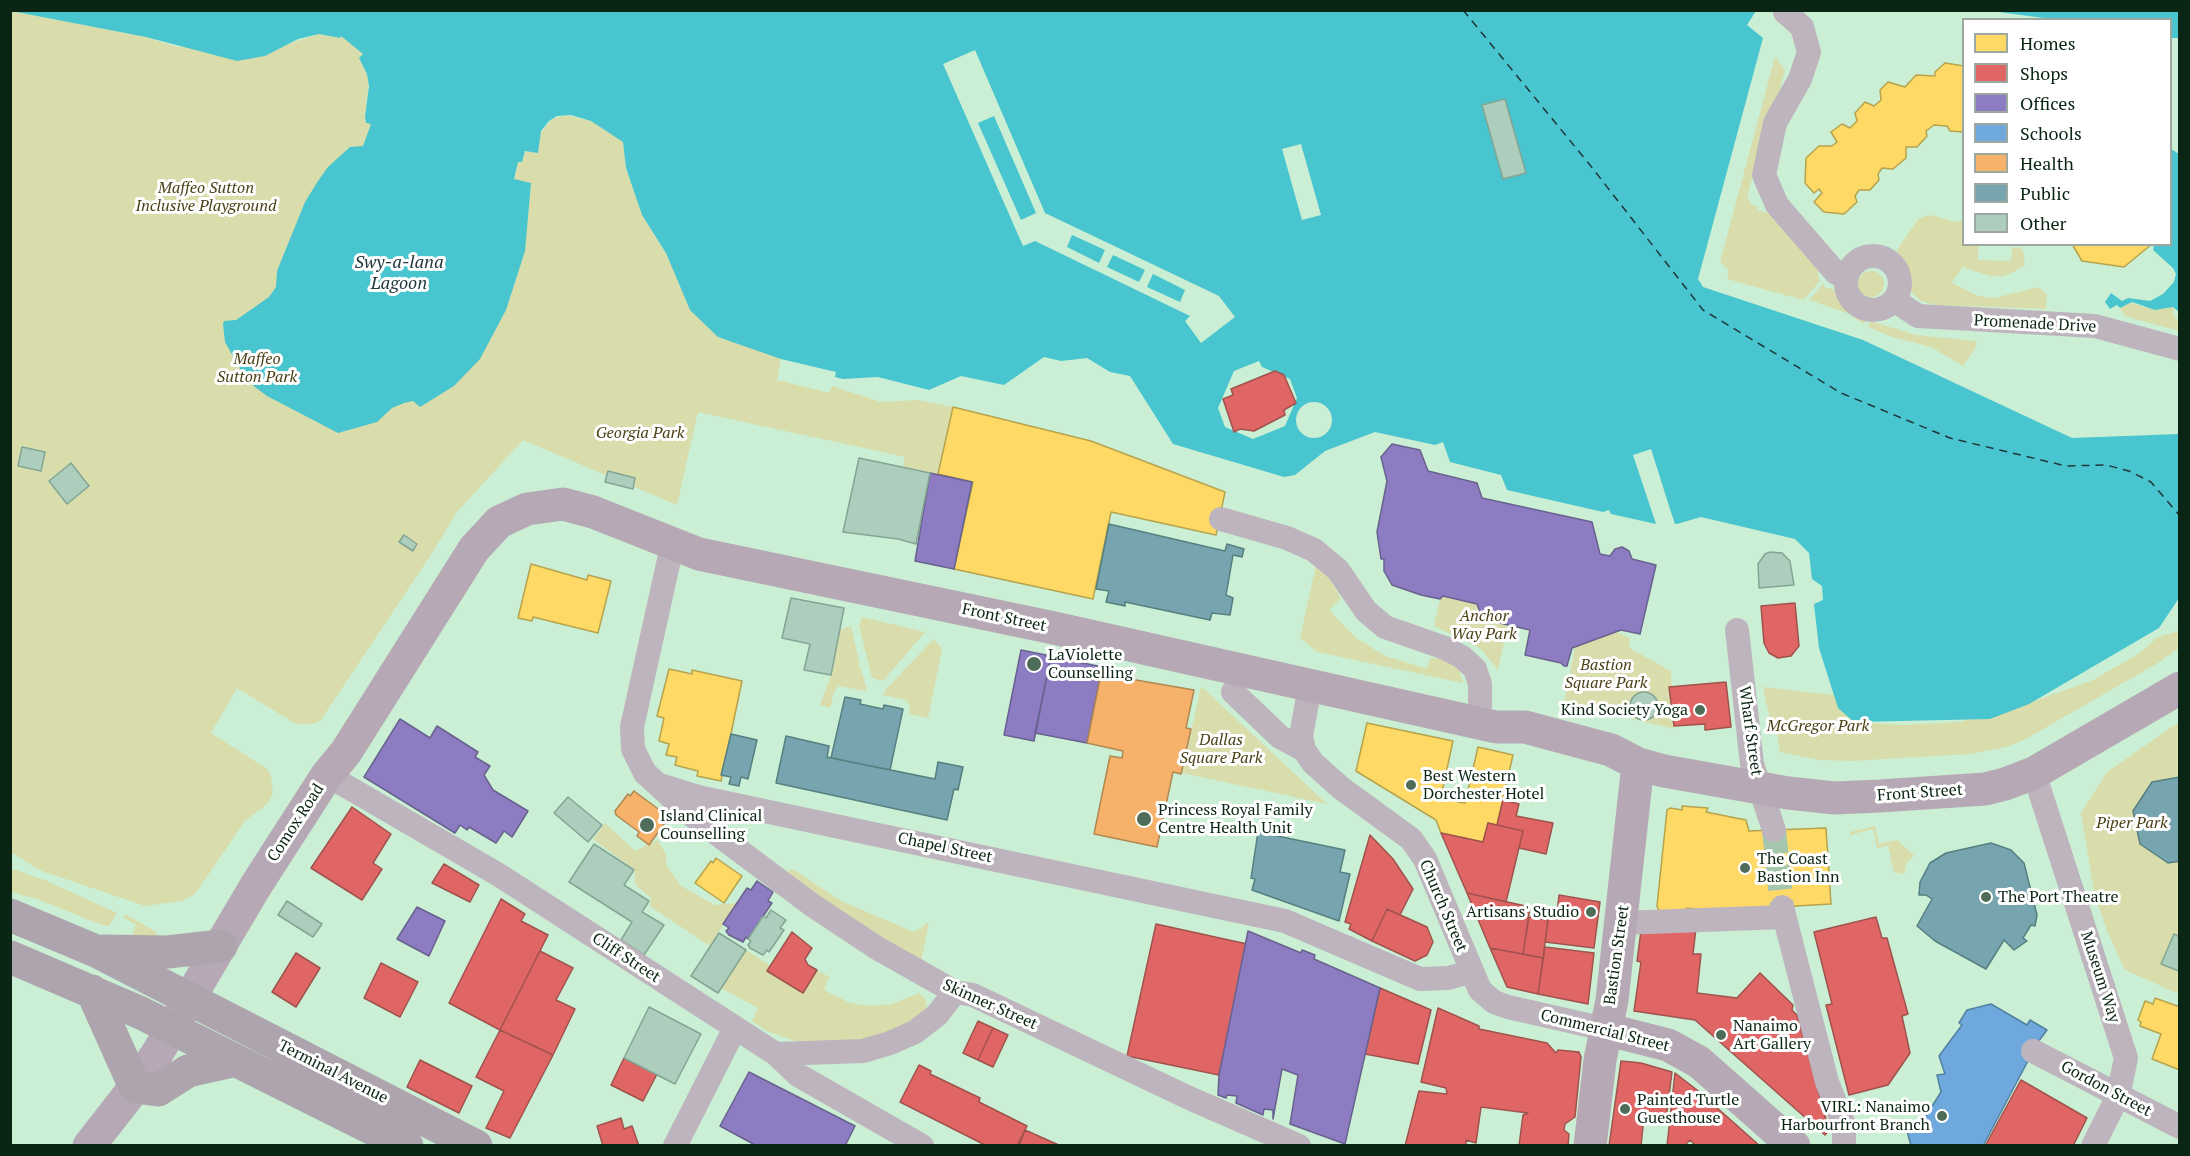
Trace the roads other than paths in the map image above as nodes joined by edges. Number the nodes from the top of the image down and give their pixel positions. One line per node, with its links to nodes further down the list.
1 (1785, 12): 2 (street)
2 (1847, 277): 3 (street); 3 (street)
3 (1894, 300): 4 (street, Promenade Drive)
4 (2180, 349)
5 (518, 512): 7 (street, Front Street); 16 (street, Comox Road)
6 (1221, 519): 12 (street)
7 (672, 546): 9 (street, Front Street); 17 (street)
8 (1737, 630): 18 (street, Wharf Street)
9 (1310, 686): 12 (street, Front Street); 13 (street)
10 (2180, 688): 15 (street, Front Street)
11 (1233, 692): 13 (street, Church Street)
12 (1486, 724): 14 (street, Front Street)
13 (1304, 750): 27 (street, Church Street)
14 (1638, 764): 18 (street, Front Street); 23 (street, Bastion Street)
15 (2034, 773): 18 (street, Front Street); 39 (street, Museum Way)
16 (327, 775): 24 (street, Comox Road); 33 (street, Cliff Street)
17 (657, 784): 19 (street, Chapel Street); 21 (street, Skinner Street)
18 (1760, 790): 20 (street, Wharf Street)
19 (737, 804): 21 (street); 27 (street, Chapel Street)
20 (1774, 830)
21 (733, 846): 29 (street, Skinner Street)
22 (10, 915): 25 (highway, Terminal Avenue)
23 (1621, 923): 34 (street, Bastion Street); 49 (street)
24 (221, 946): 25 (highway); 30 (street, Comox Road)
25 (96, 951): 30 (highway, Terminal Avenue)
26 (10, 957): 28 (highway, Terminal Avenue)
27 (1470, 972): 31 (street, Church Street)
28 (92, 991): 32 (highway, Terminal Avenue); 38 (highway)
29 (955, 992): 36 (street); 46 (street, Skinner Street)
30 (190, 999): 32 (street, Comox Road); 43 (highway, Terminal Avenue)
31 (1491, 999): 34 (street, Commercial Street)
32 (172, 1029): 37 (highway, Terminal Avenue); 38 (street, Comox Road)
33 (735, 1029): 36 (street, Cliff Street); 44 (street)
34 (1605, 1029): 47 (street, Bastion Street); 48 (street, Commercial Street)
35 (2033, 1051): 39 (street, Gordon Street)
36 (776, 1054): 45 (street, Cliff Street)
37 (233, 1061): 38 (highway); 42 (highway, Terminal Avenue)
38 (135, 1087): 41 (street, Comox Road)
39 (2118, 1096): 40 (street, Gordon Street); 50 (street, Museum Way)
40 (2180, 1127)
41 (89, 1146)
42 (407, 1146)
43 (476, 1146)
44 (675, 1146)
45 (922, 1146)
46 (1299, 1146)
47 (1590, 1146)
48 (1794, 1146)
49 (1845, 1146)
50 (2093, 1146)

